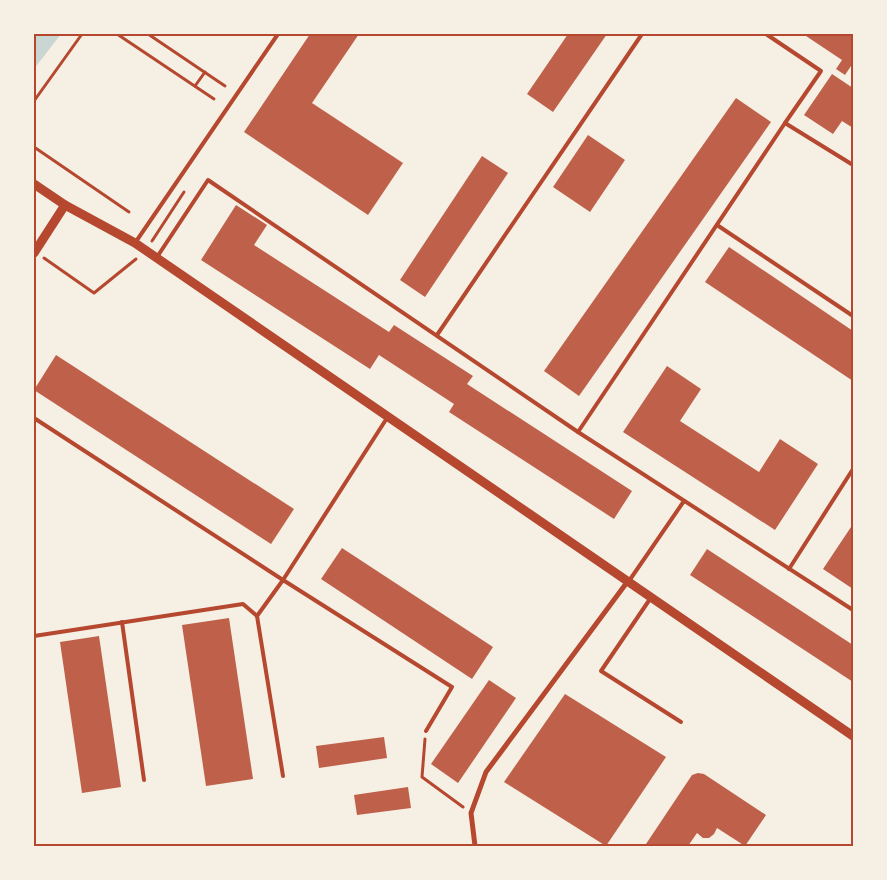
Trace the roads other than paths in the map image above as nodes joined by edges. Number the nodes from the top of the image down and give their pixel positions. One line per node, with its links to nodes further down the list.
1 (278, 34): 9 (lane)
2 (642, 34): 13 (lane)
3 (766, 34): 4 (lane)
4 (785, 123): 5 (lane); 8 (lane)
5 (853, 165)
6 (34, 184): 7 (street)
7 (65, 204): 9 (street); 10 (street)
8 (717, 224): 12 (lane); 16 (lane)
9 (135, 243): 11 (street)
10 (34, 252)
11 (156, 258): 13 (lane); 14 (street)
12 (853, 316)
13 (437, 335): 16 (lane)
14 (389, 416): 20 (lane); 21 (street)
15 (34, 418): 20 (lane)
16 (578, 432): 18 (lane)
17 (853, 469): 19 (lane)
18 (684, 501): 19 (lane); 21 (lane)
19 (789, 569): 23 (lane)
20 (283, 580): 24 (lane); 28 (lane)
21 (629, 581): 22 (street); 32 (street)
22 (651, 597): 27 (lane); 29 (street)
23 (853, 610)
24 (257, 616): 25 (lane); 30 (lane)
25 (122, 622): 26 (lane); 31 (lane)
26 (34, 636)
27 (681, 722)
28 (426, 731)
29 (853, 736)
30 (283, 776)
31 (144, 780)
32 (475, 846)

